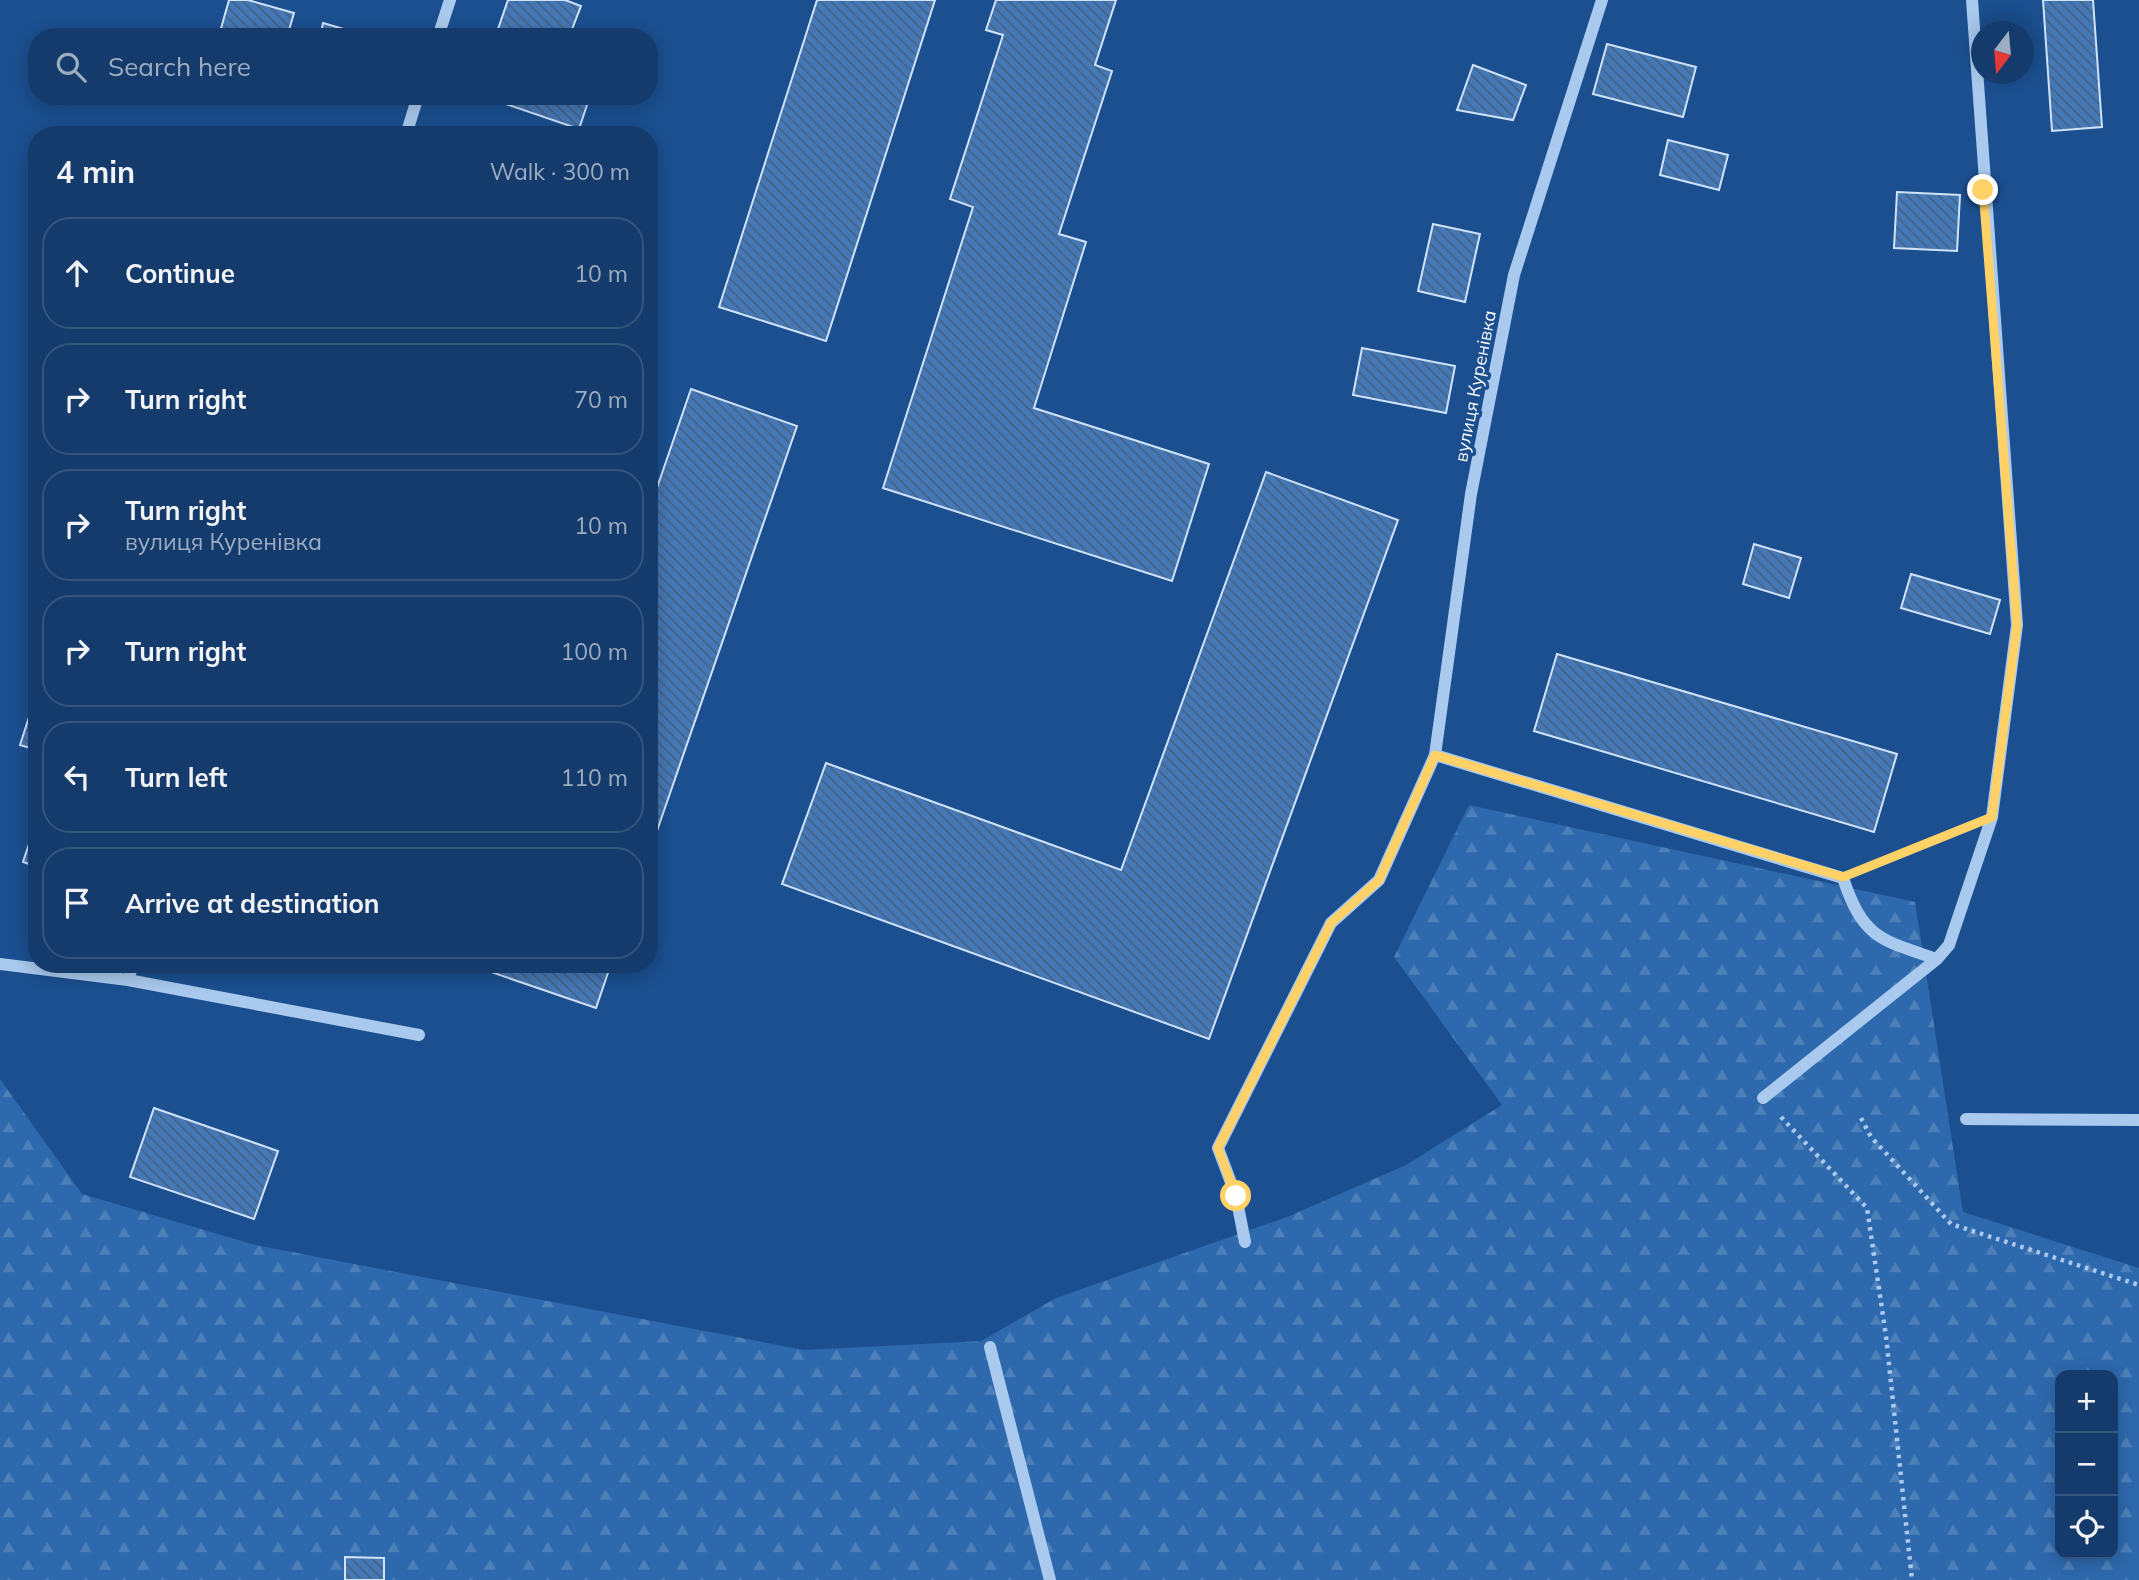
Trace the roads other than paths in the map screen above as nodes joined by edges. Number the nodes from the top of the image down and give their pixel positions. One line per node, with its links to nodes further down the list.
1 (450, 0): 4 (street)
2 (1602, 0): 7 (street, вулиця Куренівка)
3 (1972, 0): 8 (street)
4 (441, 28)
5 (415, 105): 6 (street)
6 (409, 126)
7 (1435, 755): 8 (street); 18 (street, вулиця Куренівка)
8 (1937, 959): 15 (street)
9 (0, 964): 10 (street)
10 (28, 968)
11 (72, 973): 13 (street)
12 (130, 973): 13 (street)
13 (128, 980): 14 (street)
14 (419, 1035)
15 (1763, 1098)
16 (1966, 1119): 17 (street)
17 (2139, 1120)
18 (1245, 1242)
19 (990, 1347): 20 (street)
20 (1050, 1580)

